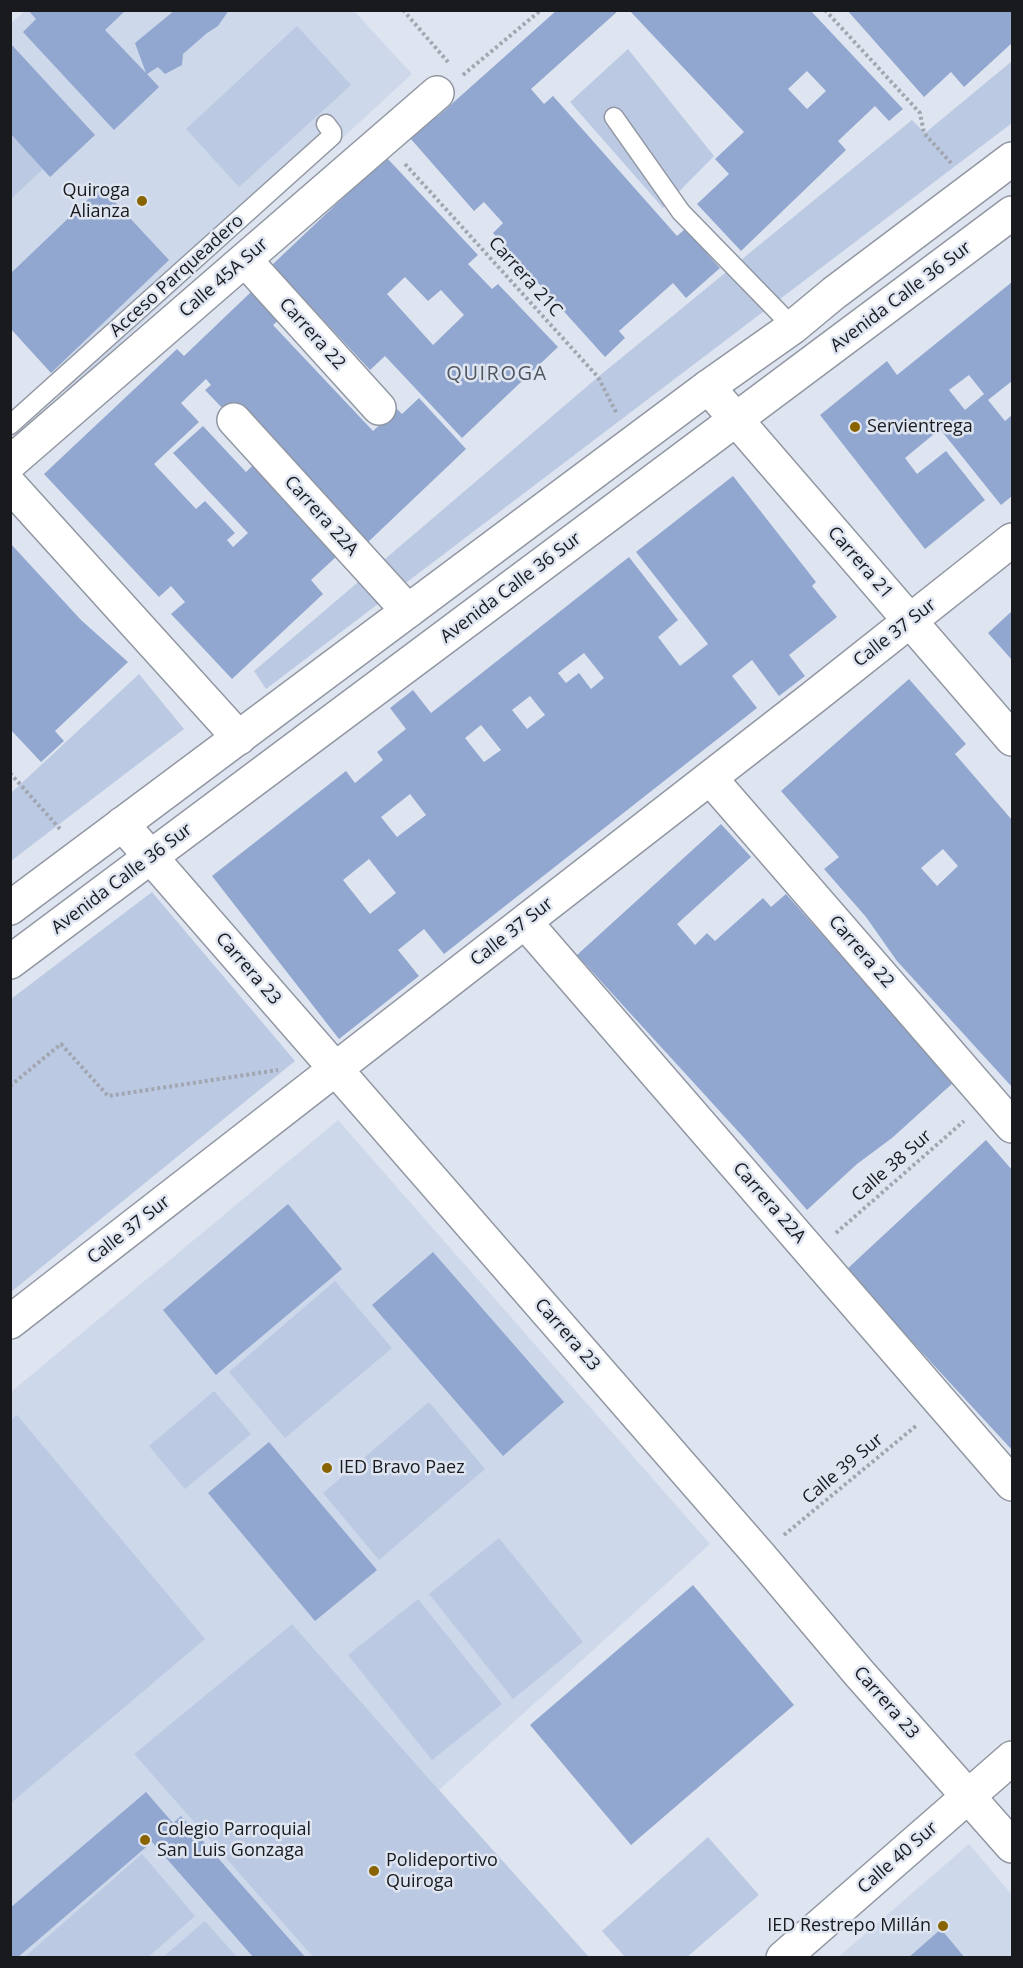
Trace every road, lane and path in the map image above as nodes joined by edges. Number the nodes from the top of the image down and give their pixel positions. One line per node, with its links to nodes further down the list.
1 (403, 10): 4 (path)
2 (542, 10): 4 (path)
3 (825, 10): 9 (path)
4 (449, 85): 7 (street, Calle 45A Sur)
5 (614, 117): 12 (lane)
6 (326, 124): 17 (lane, Acceso Parqueadero)
7 (382, 139): 11 (street, Calle 45A Sur); 18 (path, Carrera 21C)
8 (1012, 159): 9 (street)
9 (973, 189): 12 (street)
10 (1012, 213): 15 (street, Avenida Calle 36 Sur)
11 (245, 260): 14 (street, Carrera 22); 19 (street, Calle 45A Sur)
12 (793, 327): 13 (street)
13 (708, 387): 15 (street, Carrera 21); 18 (street)
14 (380, 408)
15 (736, 419): 23 (street, Carrera 21); 30 (street, Avenida Calle 36 Sur)
16 (234, 420): 22 (street, Carrera 22A)
17 (10, 424)
18 (635, 442): 22 (street)
19 (10, 463)
20 (10, 485): 24 (street)
21 (1012, 540): 23 (street, Calle 37 Sur)
22 (408, 611): 24 (street)
23 (910, 621): 25 (street, Carrera 21); 27 (street, Calle 37 Sur)
24 (239, 738): 28 (street)
25 (1012, 739)
26 (10, 774): 29 (path)
27 (711, 778): 32 (street, Calle 37 Sur); 37 (street, Carrera 22)
28 (122, 824): 29 (street); 30 (street, Carrera 23)
29 (83, 854): 31 (street)
30 (151, 857): 33 (street, Avenida Calle 36 Sur); 34 (street, Carrera 23)
31 (10, 908)
32 (525, 922): 34 (street, Calle 37 Sur); 39 (street, Carrera 22A)
33 (10, 962)
34 (336, 1069): 40 (street, Calle 37 Sur); 43 (street, Carrera 23)
35 (280, 1070): 36 (path)
36 (10, 1086)
37 (990, 1099): 38 (street, Carrera 22); 39 (path, Calle 38 Sur)
38 (1012, 1126)
39 (813, 1254): 41 (street, Carrera 22A)
40 (10, 1322)
41 (943, 1403): 42 (street, Carrera 22A); 43 (path, Calle 39 Sur)
42 (1012, 1484)
43 (760, 1556): 45 (street, Carrera 23)
44 (1012, 1758): 45 (street, Calle 40 Sur)
45 (969, 1796): 46 (street, Carrera 23); 47 (street, Calle 40 Sur)
46 (1012, 1846)
47 (783, 1958)

